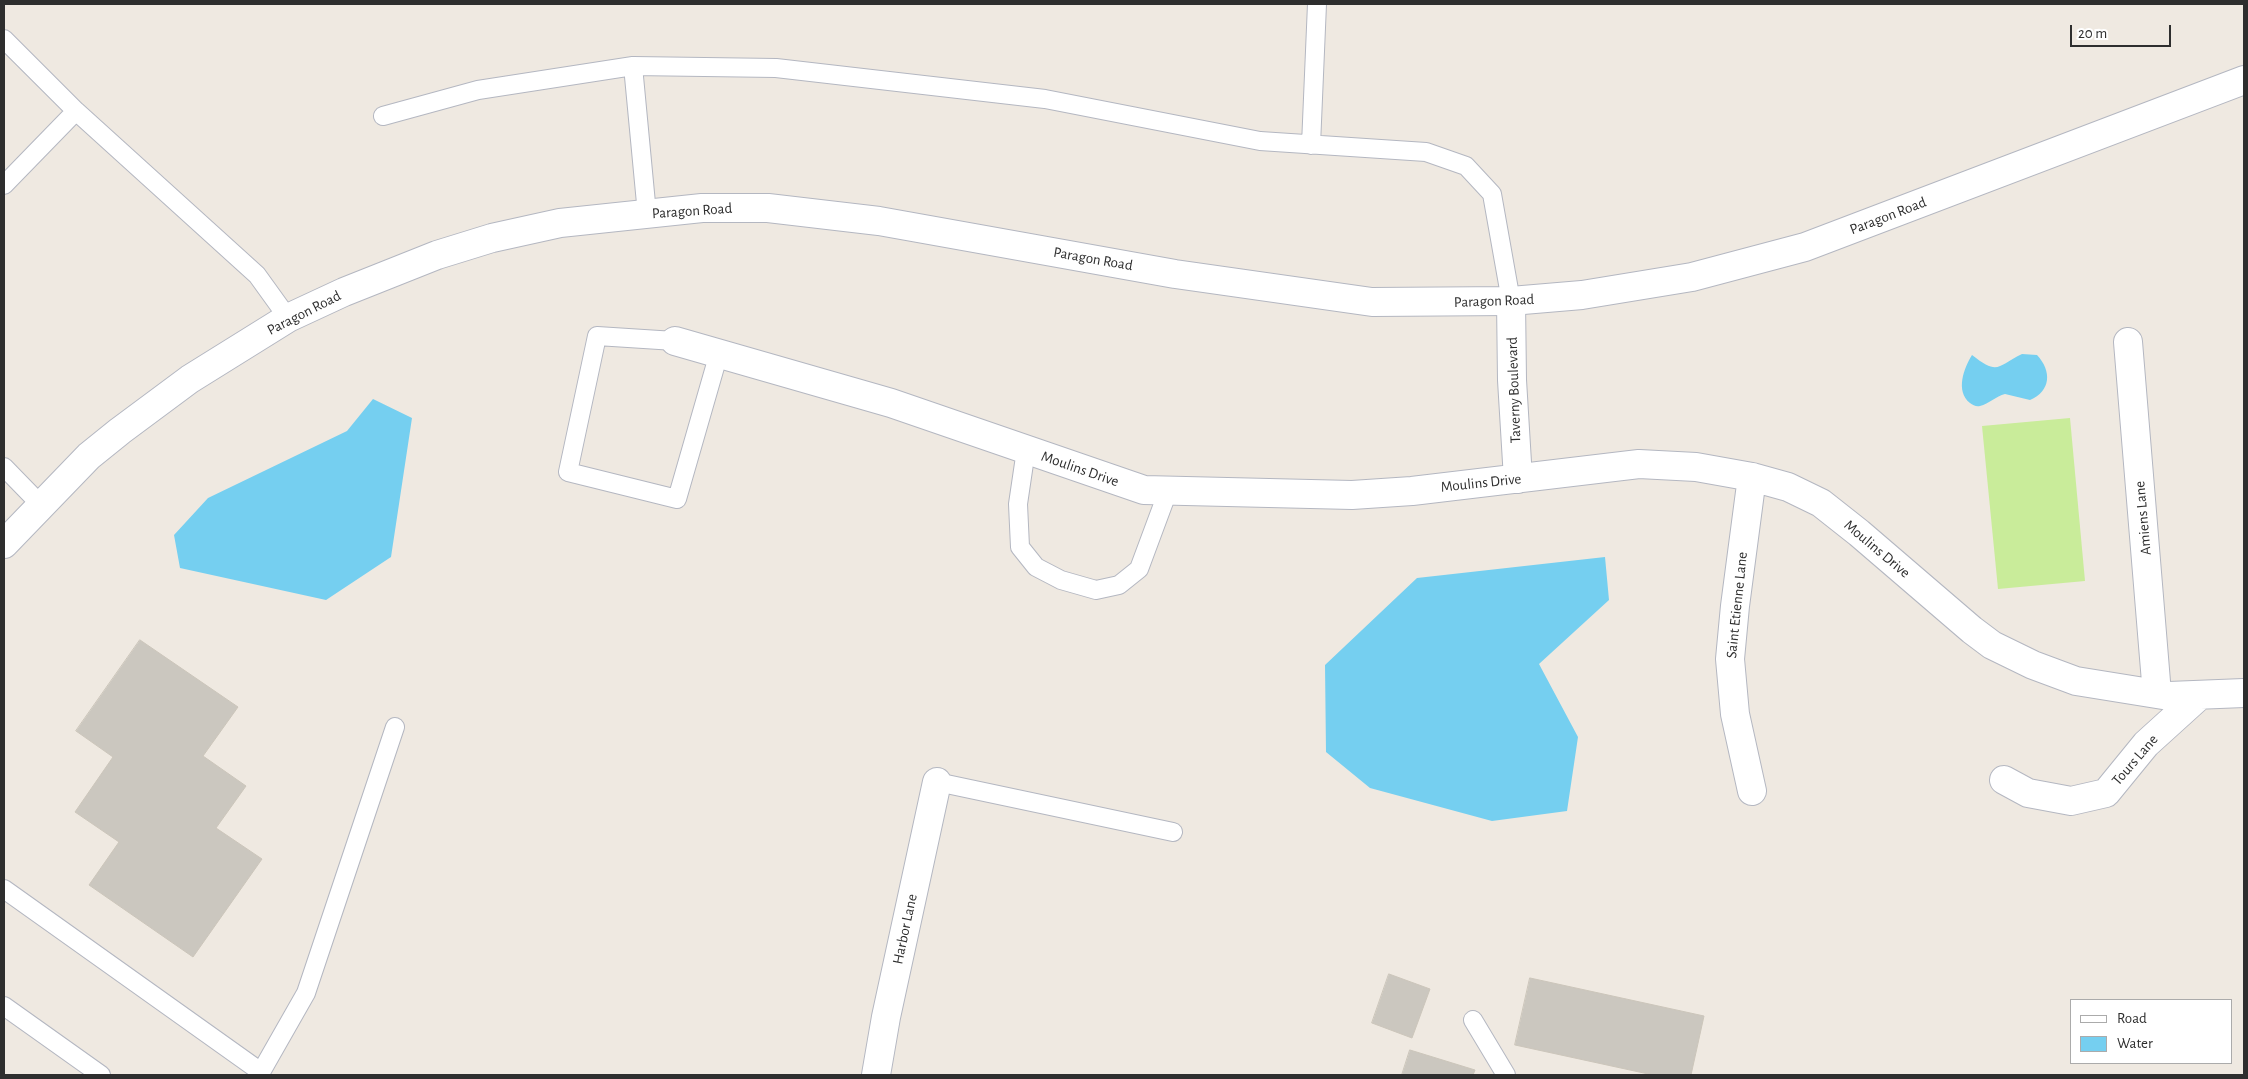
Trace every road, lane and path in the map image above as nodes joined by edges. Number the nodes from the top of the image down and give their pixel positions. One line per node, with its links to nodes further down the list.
1 (1317, 4): 7 (lane)
2 (4, 39): 5 (lane)
3 (633, 66): 6 (lane); 7 (lane); 9 (lane)
4 (2244, 80): 10 (street, Paragon Road)
5 (76, 111): 8 (lane); 11 (lane)
6 (383, 116)
7 (1311, 145): 10 (lane)
8 (4, 185)
9 (647, 214): 10 (street, Paragon Road); 11 (street, Paragon Road)
10 (1511, 302): 18 (street, Taverny Boulevard)
11 (288, 318): 20 (street, Paragon Road)
12 (675, 341): 14 (street, Moulins Drive); 14 (lane)
13 (2128, 342): 23 (street, Amiens Lane)
14 (719, 353): 15 (street, Moulins Drive)
15 (1026, 450): 19 (street, Moulins Drive); 19 (lane)
16 (4, 466): 20 (lane)
17 (1752, 477): 18 (street, Moulins Drive); 23 (street, Moulins Drive); 28 (street, Saint Etienne Lane)
18 (1518, 479): 19 (street, Moulins Drive)
19 (1168, 491)
20 (41, 506): 21 (street, Paragon Road)
21 (4, 544)
22 (2244, 693): 24 (street, Moulins Drive)
23 (2157, 694): 24 (street, Moulins Drive)
24 (2199, 696): 26 (street, Tours Lane)
25 (395, 727): 33 (lane)
26 (2004, 780)
27 (937, 782): 29 (lane); 35 (street, Harbor Lane)
28 (1752, 791)
29 (1173, 832)
30 (4, 889): 33 (lane)
31 (4, 1006): 34 (lane)
32 (1474, 1020): 36 (lane)
33 (260, 1074)
34 (101, 1075)
35 (876, 1075)
36 (1506, 1075)

